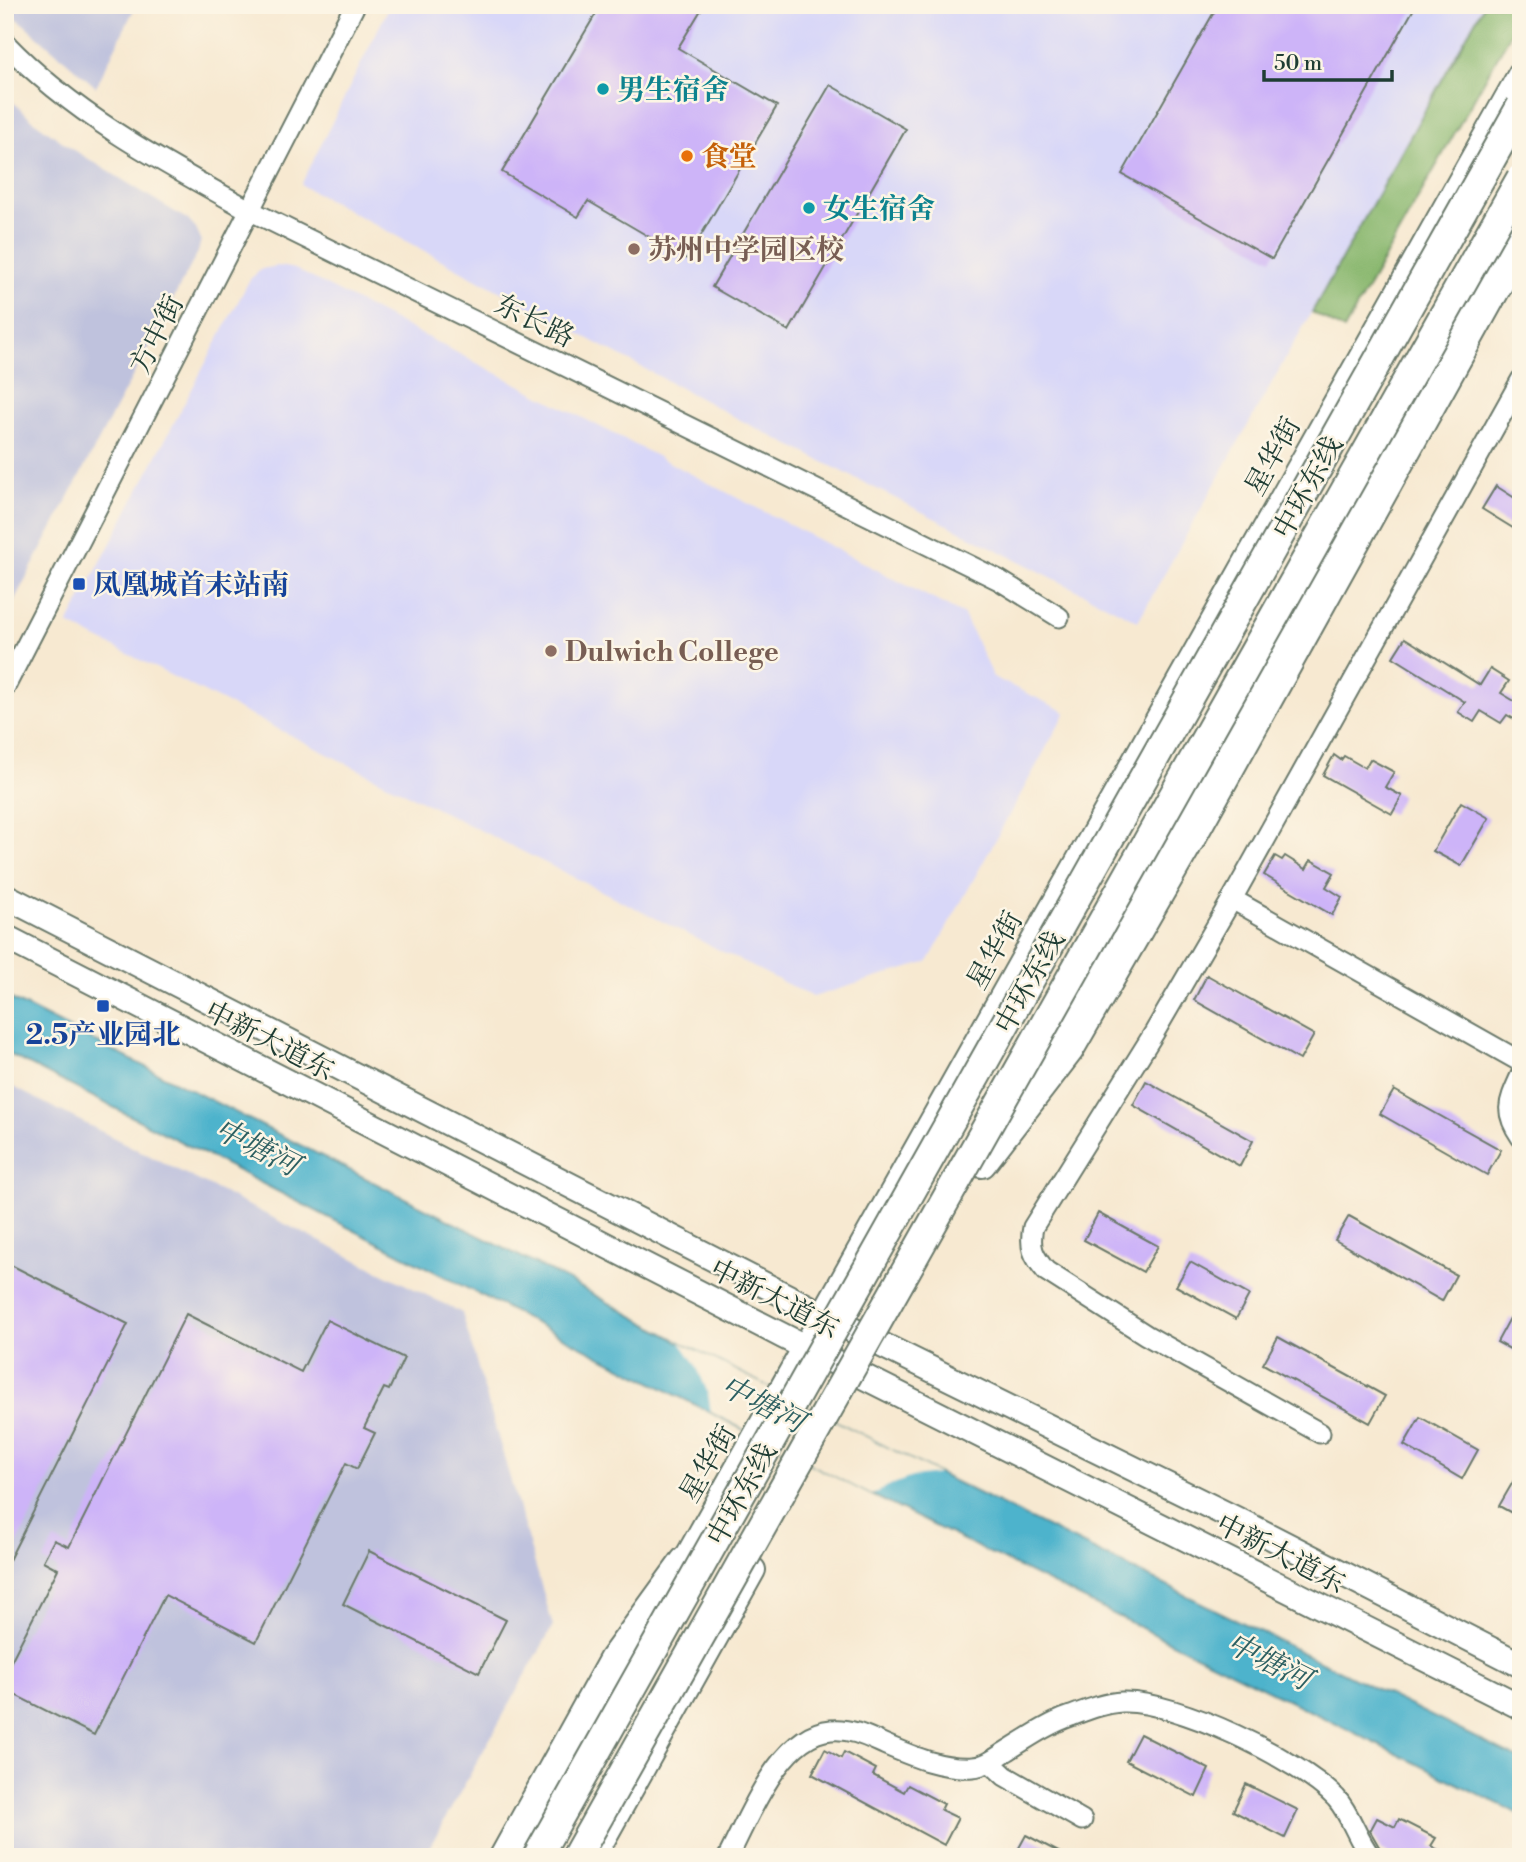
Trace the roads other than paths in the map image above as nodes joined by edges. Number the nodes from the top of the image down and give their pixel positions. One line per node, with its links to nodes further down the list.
1 (355, 5): 7 (street, 方中街)
2 (5, 43): 7 (street, 东长路)
3 (1521, 73): 19 (main road, 星华街)
4 (1521, 106): 31 (highway, 中环东线, bridge)
5 (1521, 178): 32 (highway, 中环东线, bridge)
6 (1521, 208): 18 (main road)
7 (251, 211): 10 (street, 东长路); 11 (street, 方中街)
8 (1521, 233): 18 (highway)
9 (1521, 380): 13 (street)
10 (1059, 617)
11 (5, 687)
12 (5, 896): 19 (main road, 中新大道东)
13 (1233, 899): 15 (street); 23 (street)
14 (5, 937): 21 (main road, 中新大道东)
15 (1521, 1062)
16 (1521, 1075): 17 (street)
17 (1521, 1137)
18 (982, 1163): 20 (main road)
19 (824, 1315): 20 (main road, 中新大道东); 21 (main road, 星华街)
20 (880, 1344): 22 (main road); 25 (main road, 中新大道东)
21 (805, 1347): 22 (main road, 中新大道东); 24 (main road, 星华街)
22 (863, 1375): 26 (main road, 中新大道东); 33 (main road)
23 (1320, 1433)
24 (685, 1561): 29 (highway); 30 (main road, 星华街)
25 (1521, 1665)
26 (1521, 1707)
27 (990, 1762): 28 (street); 34 (street); 35 (street)
28 (1082, 1820)
29 (504, 1857)
30 (519, 1857)
31 (537, 1857)
32 (576, 1857)
33 (593, 1857)
34 (729, 1857)
35 (1371, 1857)

